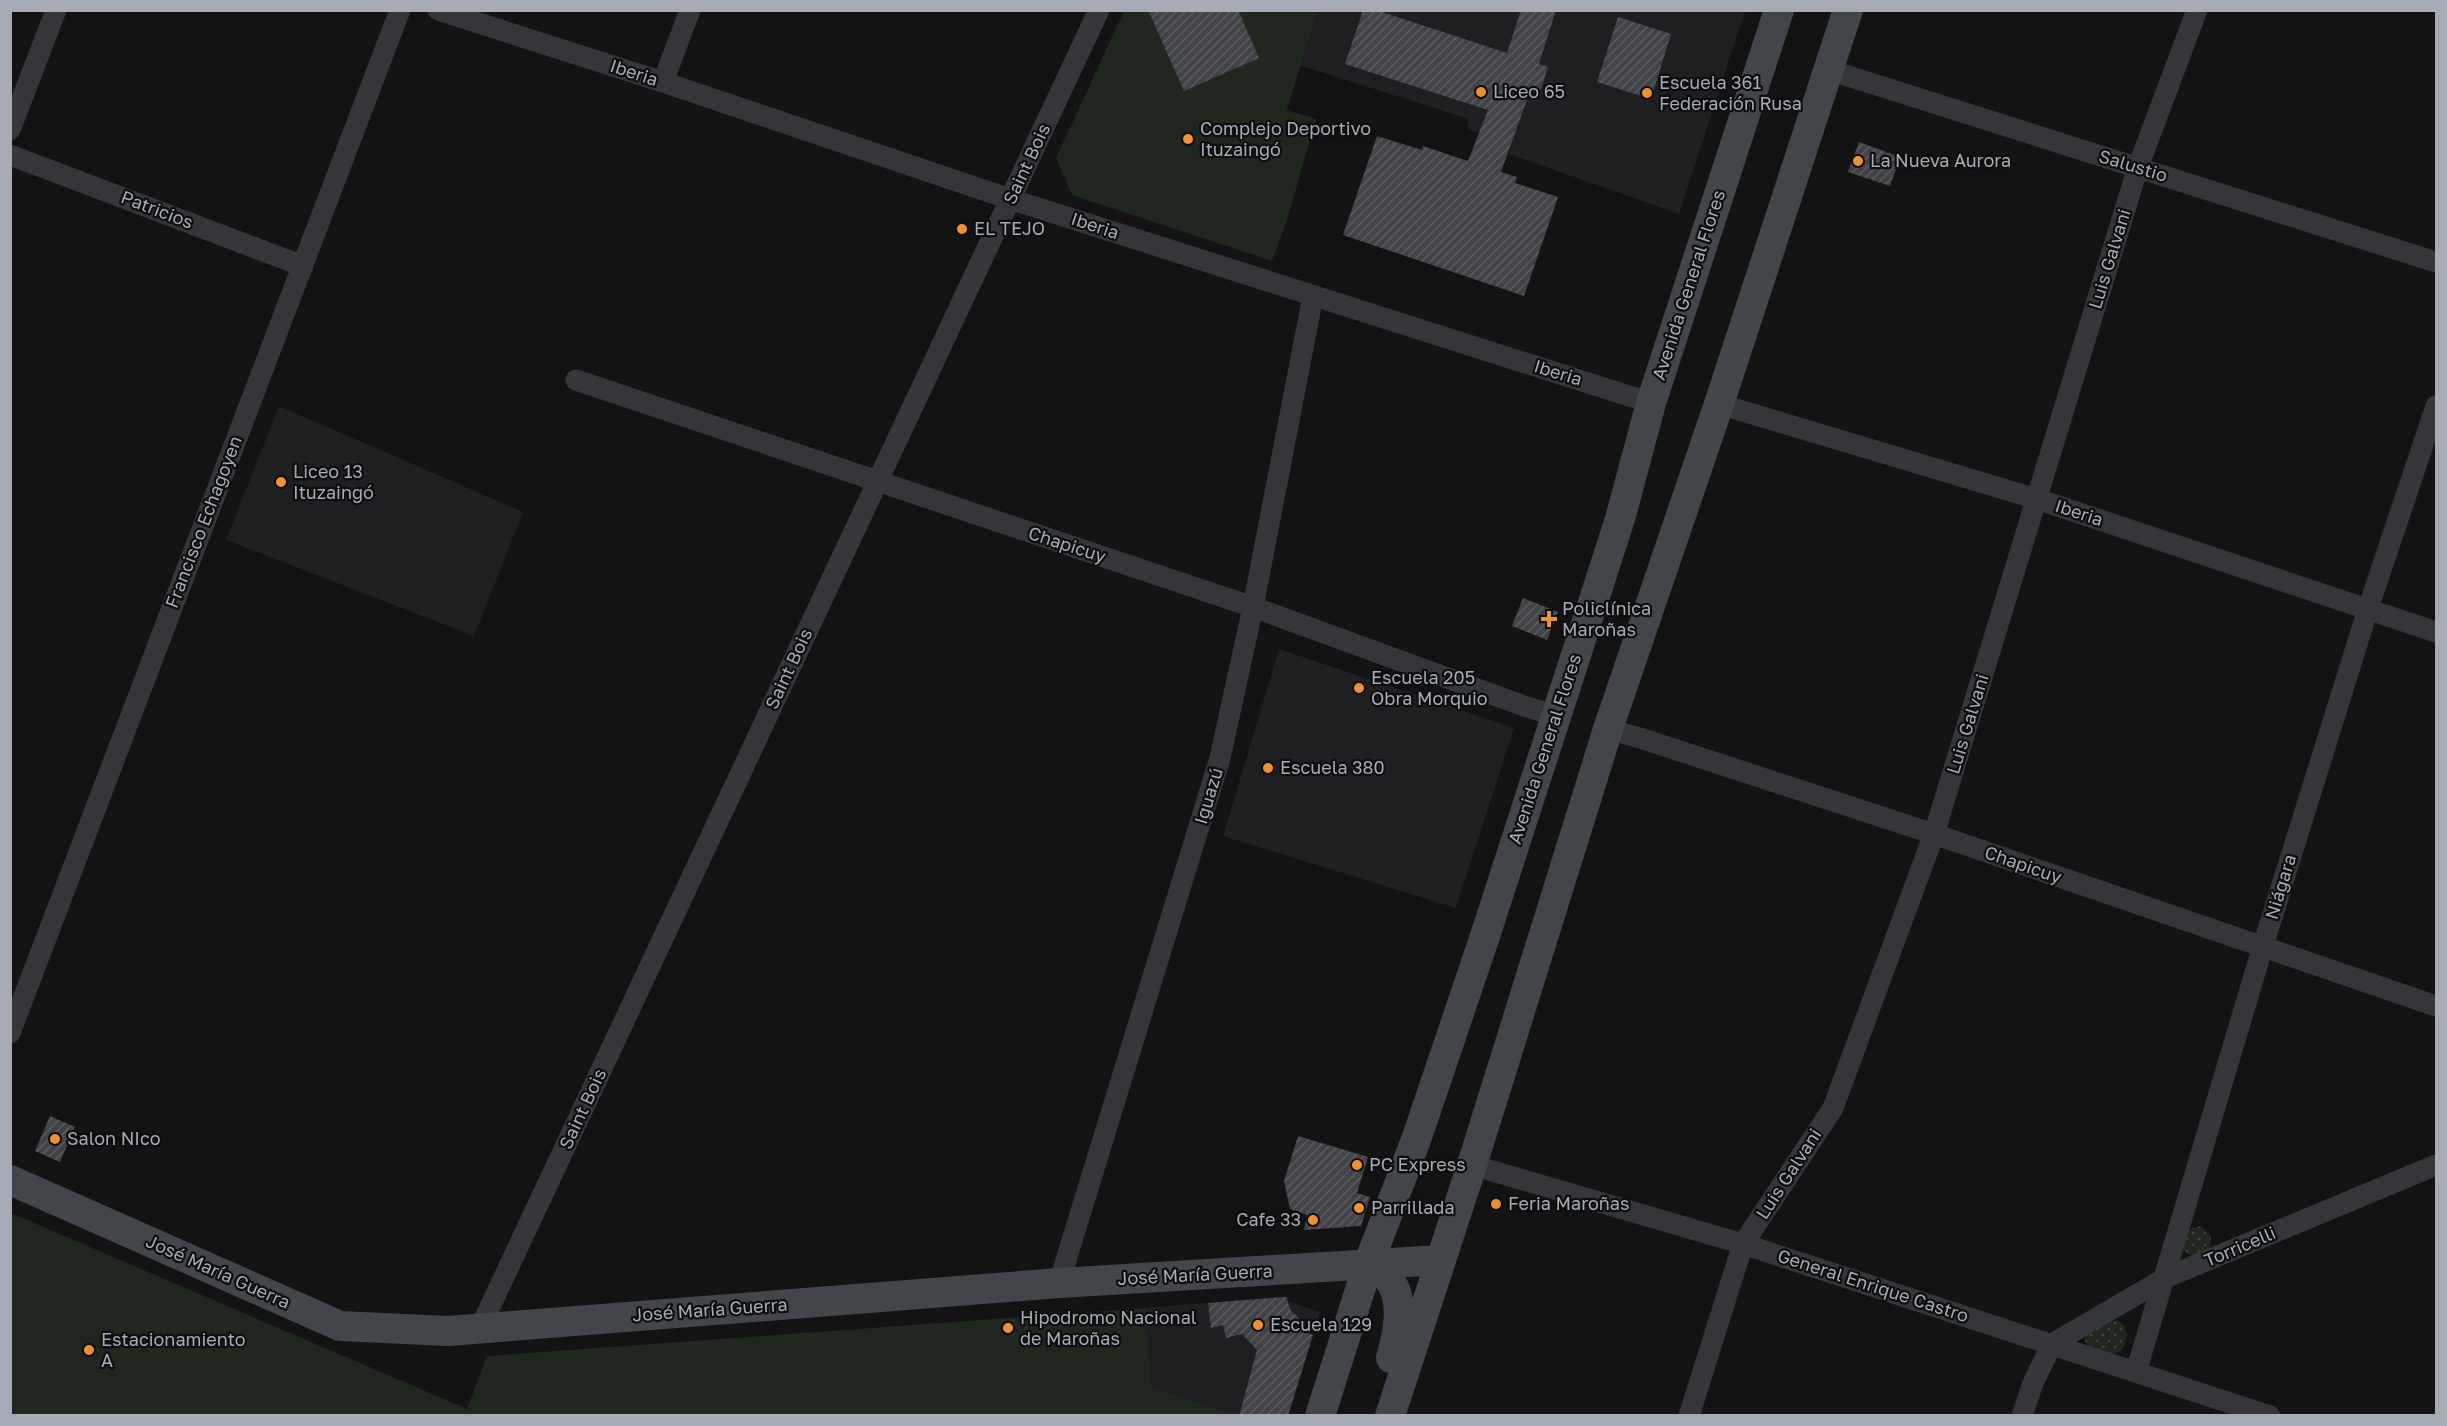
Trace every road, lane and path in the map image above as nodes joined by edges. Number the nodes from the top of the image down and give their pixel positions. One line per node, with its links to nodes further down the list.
1 (56, 10): 11 (street)
2 (400, 10): 16 (street, Francisco Echagoyen)
3 (438, 10): 10 (street, Iberia)
4 (690, 10): 10 (street)
5 (1099, 10): 14 (street, Saint Bois)
6 (1779, 10): 19 (main road, Avenida General Flores)
7 (1848, 10): 9 (main road)
8 (2197, 10): 13 (street, Luis Galvani)
9 (1829, 70): 13 (street, Salustio); 20 (main road)
10 (663, 82): 14 (street, Iberia)
11 (10, 130)
12 (10, 155): 16 (street, Patricios)
13 (2138, 167): 15 (street, Salustio); 23 (street, Luis Galvani)
14 (1010, 199): 17 (street, Iberia); 22 (street, Saint Bois)
15 (2436, 262)
16 (303, 266): 32 (street, Francisco Echagoyen)
17 (1313, 297): 19 (street, Iberia); 24 (street, Iguazú)
18 (576, 380): 22 (street, Chapicuy)
19 (1651, 402): 27 (main road, Avenida General Flores)
20 (1719, 404): 23 (street, Iberia); 28 (main road)
21 (2436, 406): 25 (street, Niágara)
22 (877, 482): 24 (street, Chapicuy); 41 (street, Saint Bois)
23 (2037, 499): 25 (street, Iberia); 29 (street, Luis Galvani)
24 (1254, 607): 27 (street, Chapicuy); 40 (street, Iguazú)
25 (2368, 609): 26 (street, Iberia); 30 (street, Niágara)
26 (2436, 632)
27 (1556, 716): 38 (main road, Avenida General Flores)
28 (1608, 729): 29 (street, Chapicuy); 33 (main road)
29 (1934, 834): 30 (street, Chapicuy); 36 (street, Luis Galvani)
30 (2263, 946): 31 (street, Chapicuy); 39 (street, Niágara)
31 (2436, 1006)
32 (10, 1033)
33 (1472, 1165): 36 (street, General Enrique Castro); 37 (main road)
34 (2436, 1165): 39 (street, Torricelli)
35 (10, 1180): 41 (main road, José María Guerra)
36 (1743, 1244): 42 (street, General Enrique Castro); 47 (street, Luis Galvani)
37 (1440, 1260): 38 (main road, José María Guerra); 46 (main road)
38 (1368, 1265): 40 (main road, José María Guerra); 44 (main road, Avenida General Flores); 45 (main road)
39 (2165, 1278): 42 (street, Torricelli); 43 (street, Niágara)
40 (1059, 1283): 41 (main road, José María Guerra)
41 (480, 1328)
42 (2052, 1344): 43 (street, General Enrique Castro); 48 (street)
43 (2136, 1372): 49 (street, General Enrique Castro)
44 (1320, 1416)
45 (1375, 1416)
46 (1390, 1416)
47 (1689, 1416)
48 (2022, 1416)
49 (2270, 1416)

